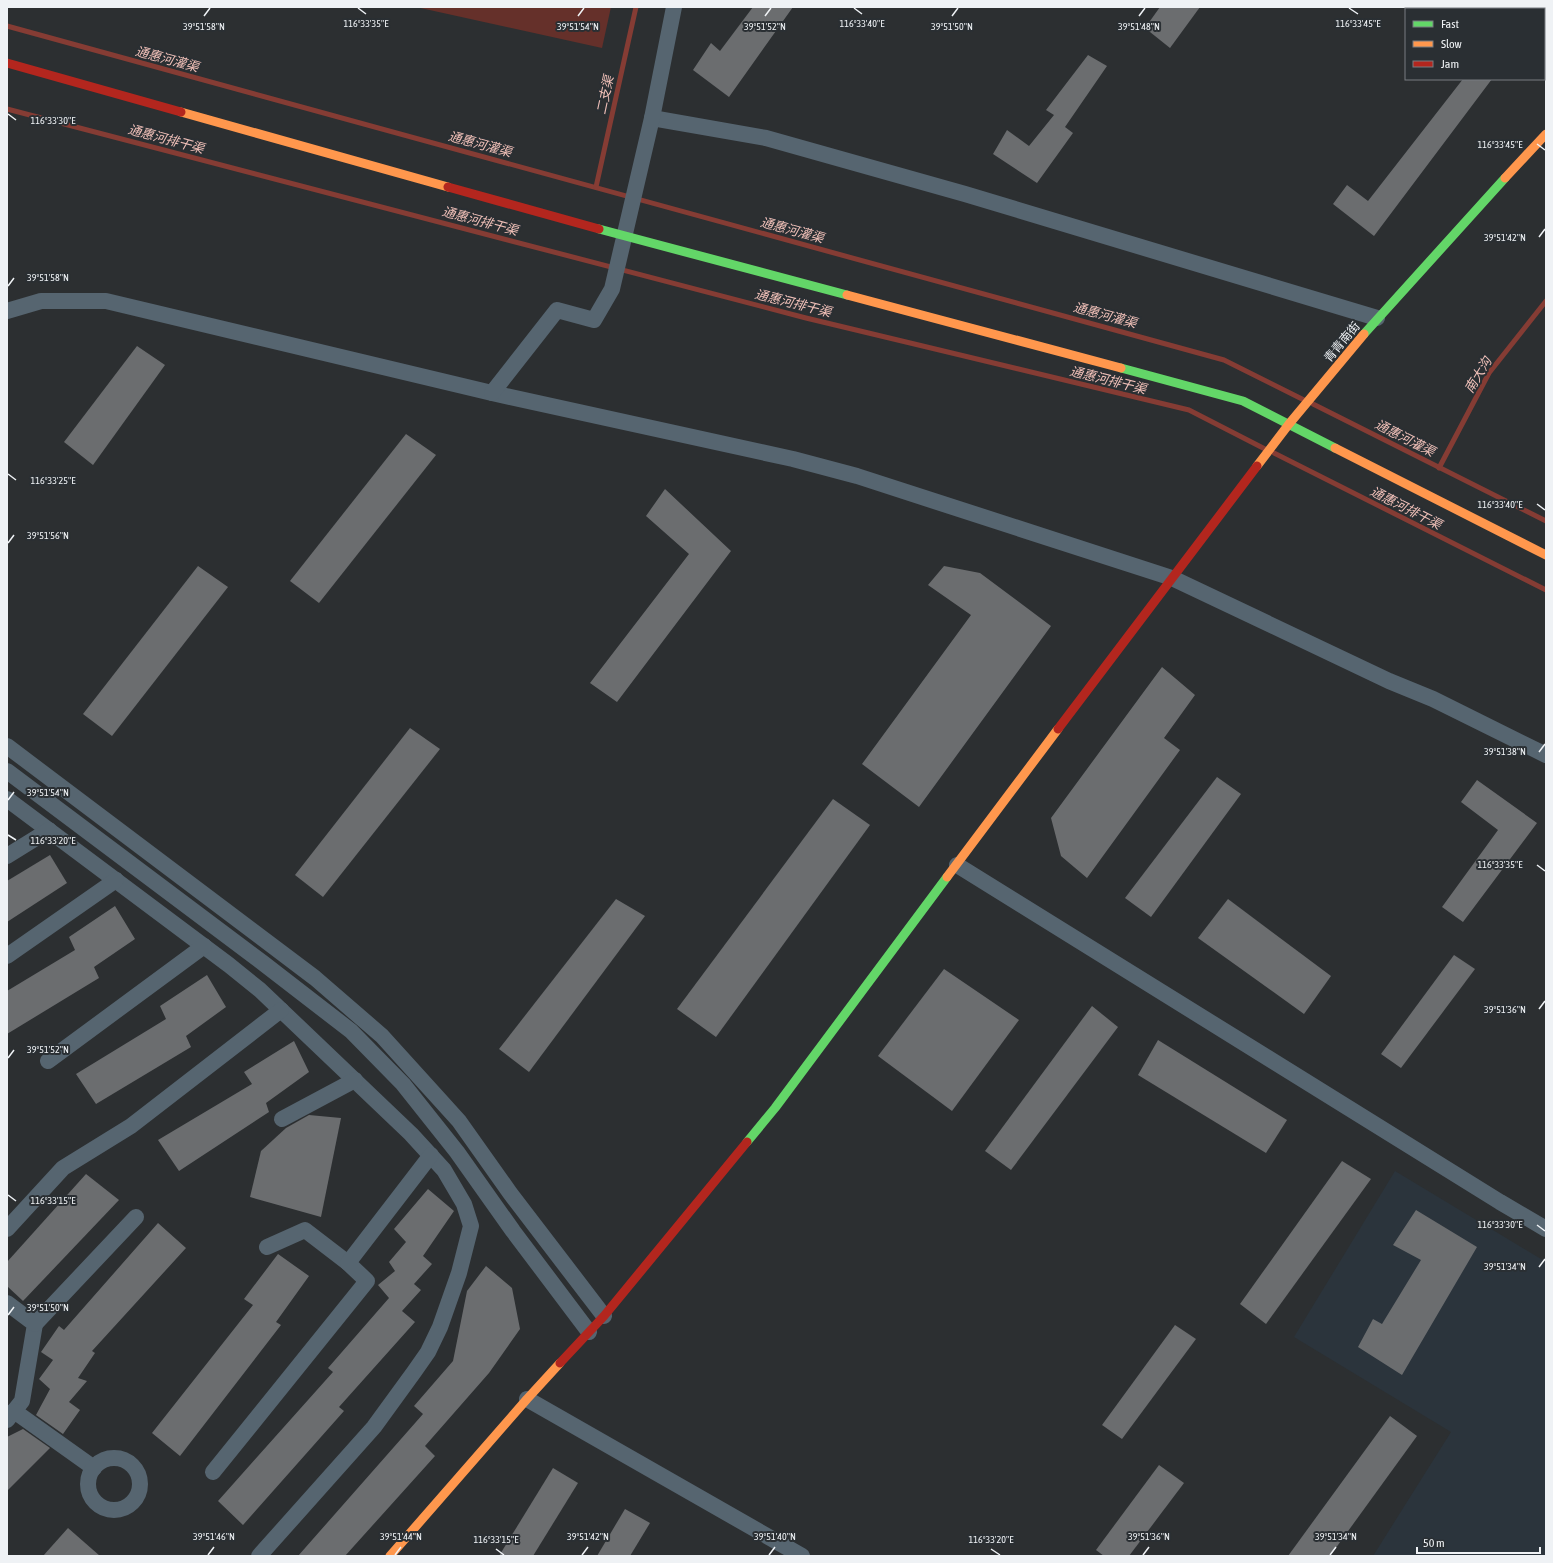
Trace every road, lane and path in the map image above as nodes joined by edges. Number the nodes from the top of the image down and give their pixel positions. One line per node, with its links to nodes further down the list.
1 (674, 7): 3 (street)
2 (7, 63): 5 (street)
3 (652, 118): 5 (street); 7 (street)
4 (1546, 134): 7 (street, 青青南街)
5 (624, 236): 8 (street); 9 (street)
6 (7, 311): 8 (street)
7 (1377, 318): 9 (street, 青青南街)
8 (492, 393): 11 (street)
9 (1289, 424): 10 (street); 11 (street, 青青南街)
10 (1546, 555)
11 (1172, 578): 13 (street); 18 (street, 青青南街)
12 (7, 746): 33 (street)
13 (1546, 755)
14 (7, 771): 35 (street)
15 (7, 799): 16 (street)
16 (49, 830): 17 (street); 19 (street)
17 (7, 856)
18 (957, 865): 29 (street); 33 (street, 青青南街)
19 (116, 880): 20 (street); 21 (street)
20 (204, 946): 22 (street); 23 (street)
21 (7, 956)
22 (281, 1010): 24 (street); 28 (street)
23 (48, 1061)
24 (355, 1080): 25 (street); 26 (street)
25 (282, 1120)
26 (431, 1155): 31 (street); 40 (street)
27 (136, 1217): 34 (street)
28 (7, 1229)
29 (1546, 1229)
30 (267, 1247): 31 (street)
31 (348, 1263): 39 (street)
32 (7, 1302): 34 (street)
33 (604, 1316): 35 (street, 青青南街)
34 (35, 1324): 37 (street)
35 (589, 1332): 36 (street, 青青南街)
36 (527, 1399): 41 (street, 青青南街); 42 (street)
37 (10, 1416): 38 (street)
38 (94, 1468)
39 (213, 1472)
40 (259, 1556)
41 (390, 1556)
42 (802, 1556)

